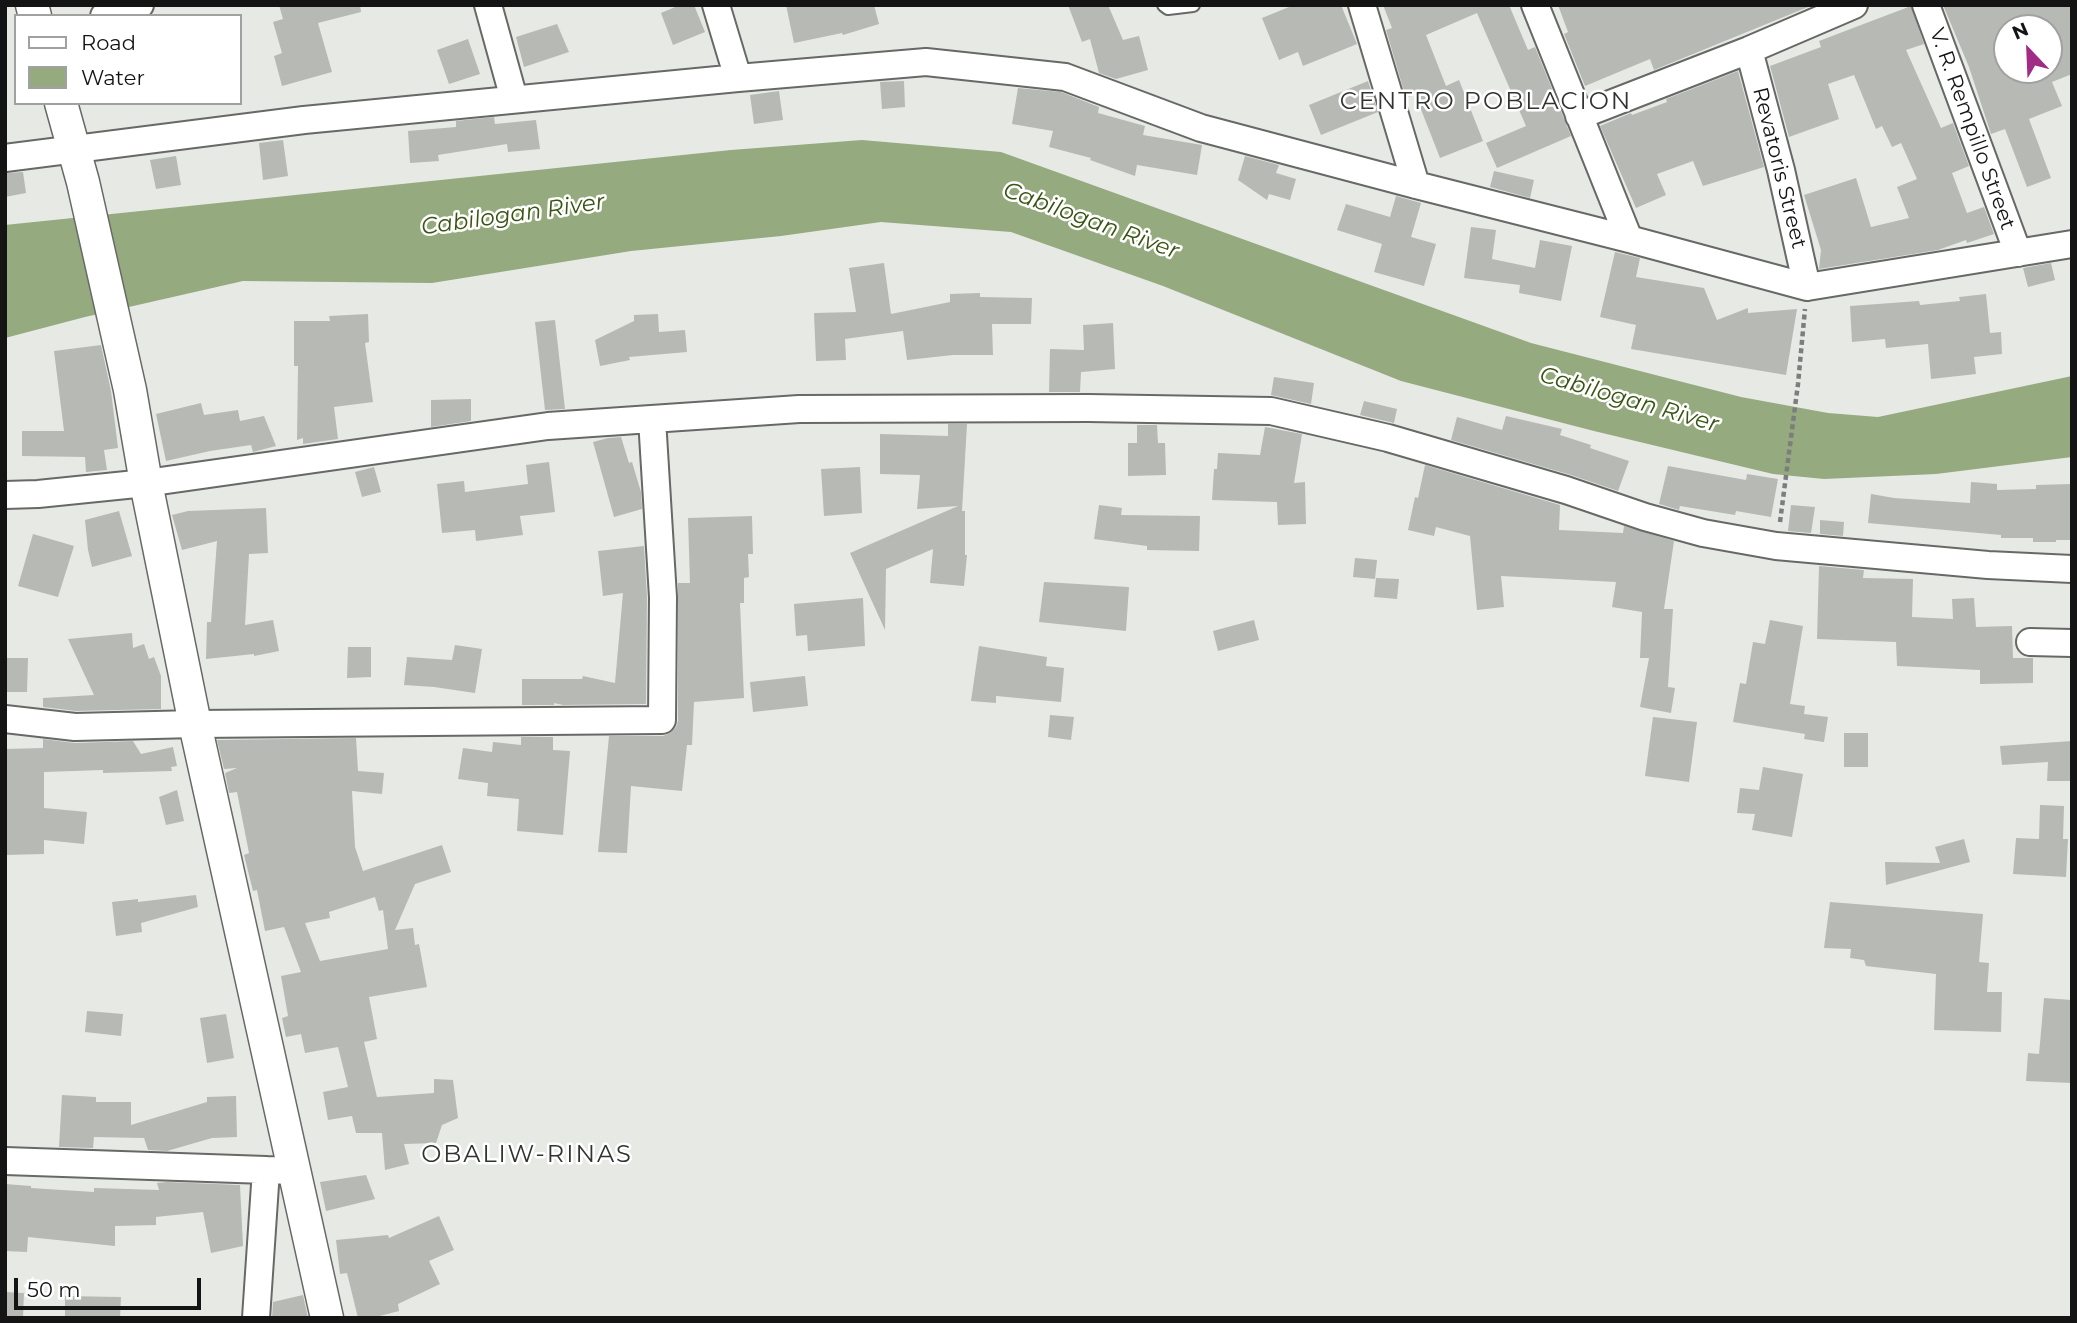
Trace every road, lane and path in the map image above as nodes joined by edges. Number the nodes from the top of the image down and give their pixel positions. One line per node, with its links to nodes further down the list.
1 (140, 5): 10 (street)
2 (488, 5): 13 (street)
3 (716, 5): 12 (street)
4 (1164, 5): 5 (lane)
5 (1194, 5)
6 (1362, 5): 18 (street)
7 (1535, 5): 15 (street)
8 (1854, 5): 11 (street)
9 (1926, 5): 21 (street, V. R. Rempillo Street)
10 (111, 14)
11 (1749, 50): 15 (street); 22 (street, Revatoris Street)
12 (738, 78): 13 (street); 18 (street)
13 (513, 99): 16 (street)
14 (62, 105): 16 (street)
15 (1579, 116): 19 (street)
16 (75, 150): 17 (street); 24 (street)
17 (5, 158)
18 (1416, 186): 19 (street)
19 (1629, 239): 22 (street)
20 (2072, 244): 21 (street)
21 (2018, 253): 22 (street)
22 (1807, 287): 25 (path)
23 (652, 419): 24 (street); 27 (street); 31 (street)
24 (146, 483): 26 (street); 31 (street)
25 (1786, 490)
26 (5, 495)
27 (2072, 569)
28 (2030, 642): 29 (street)
29 (2072, 643)
30 (5, 719): 31 (street)
31 (195, 724): 33 (street)
32 (5, 1161): 33 (street)
33 (281, 1170): 34 (street); 35 (street)
34 (256, 1318)
35 (327, 1318)

